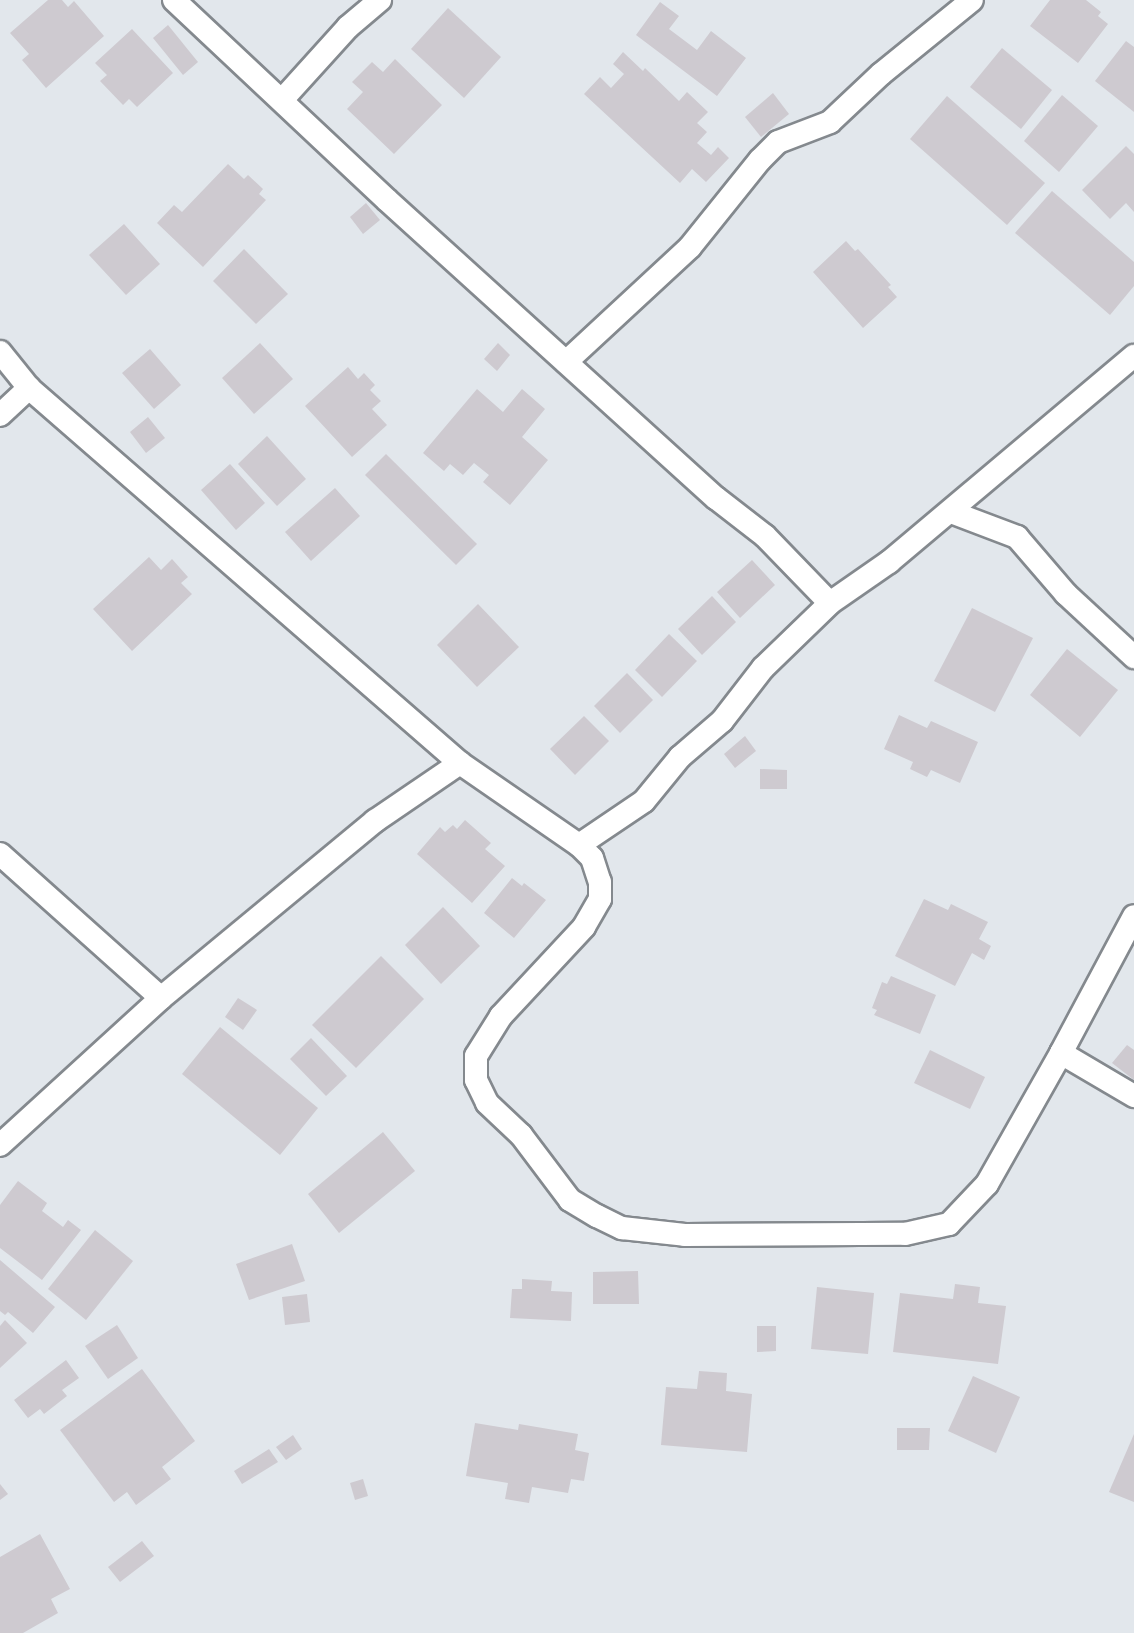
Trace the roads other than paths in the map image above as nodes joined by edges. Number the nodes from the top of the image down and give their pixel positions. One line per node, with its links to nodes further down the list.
1 (174, 0): 4 (street)
2 (380, 0): 4 (street)
3 (972, 0): 7 (street)
4 (282, 100): 7 (street)
5 (0, 352): 8 (street)
6 (1134, 356): 10 (street)
7 (566, 362): 11 (street)
8 (28, 388): 9 (street); 13 (street)
9 (0, 415)
10 (951, 512): 11 (street); 12 (street)
11 (830, 603): 14 (street)
12 (1134, 657)
13 (460, 763): 14 (street); 17 (street)
14 (579, 845): 18 (street)
15 (0, 854): 17 (street)
16 (1134, 916): 18 (street)
17 (160, 998): 20 (street)
18 (1061, 1053): 19 (street)
19 (1134, 1096)
20 (0, 1145)

